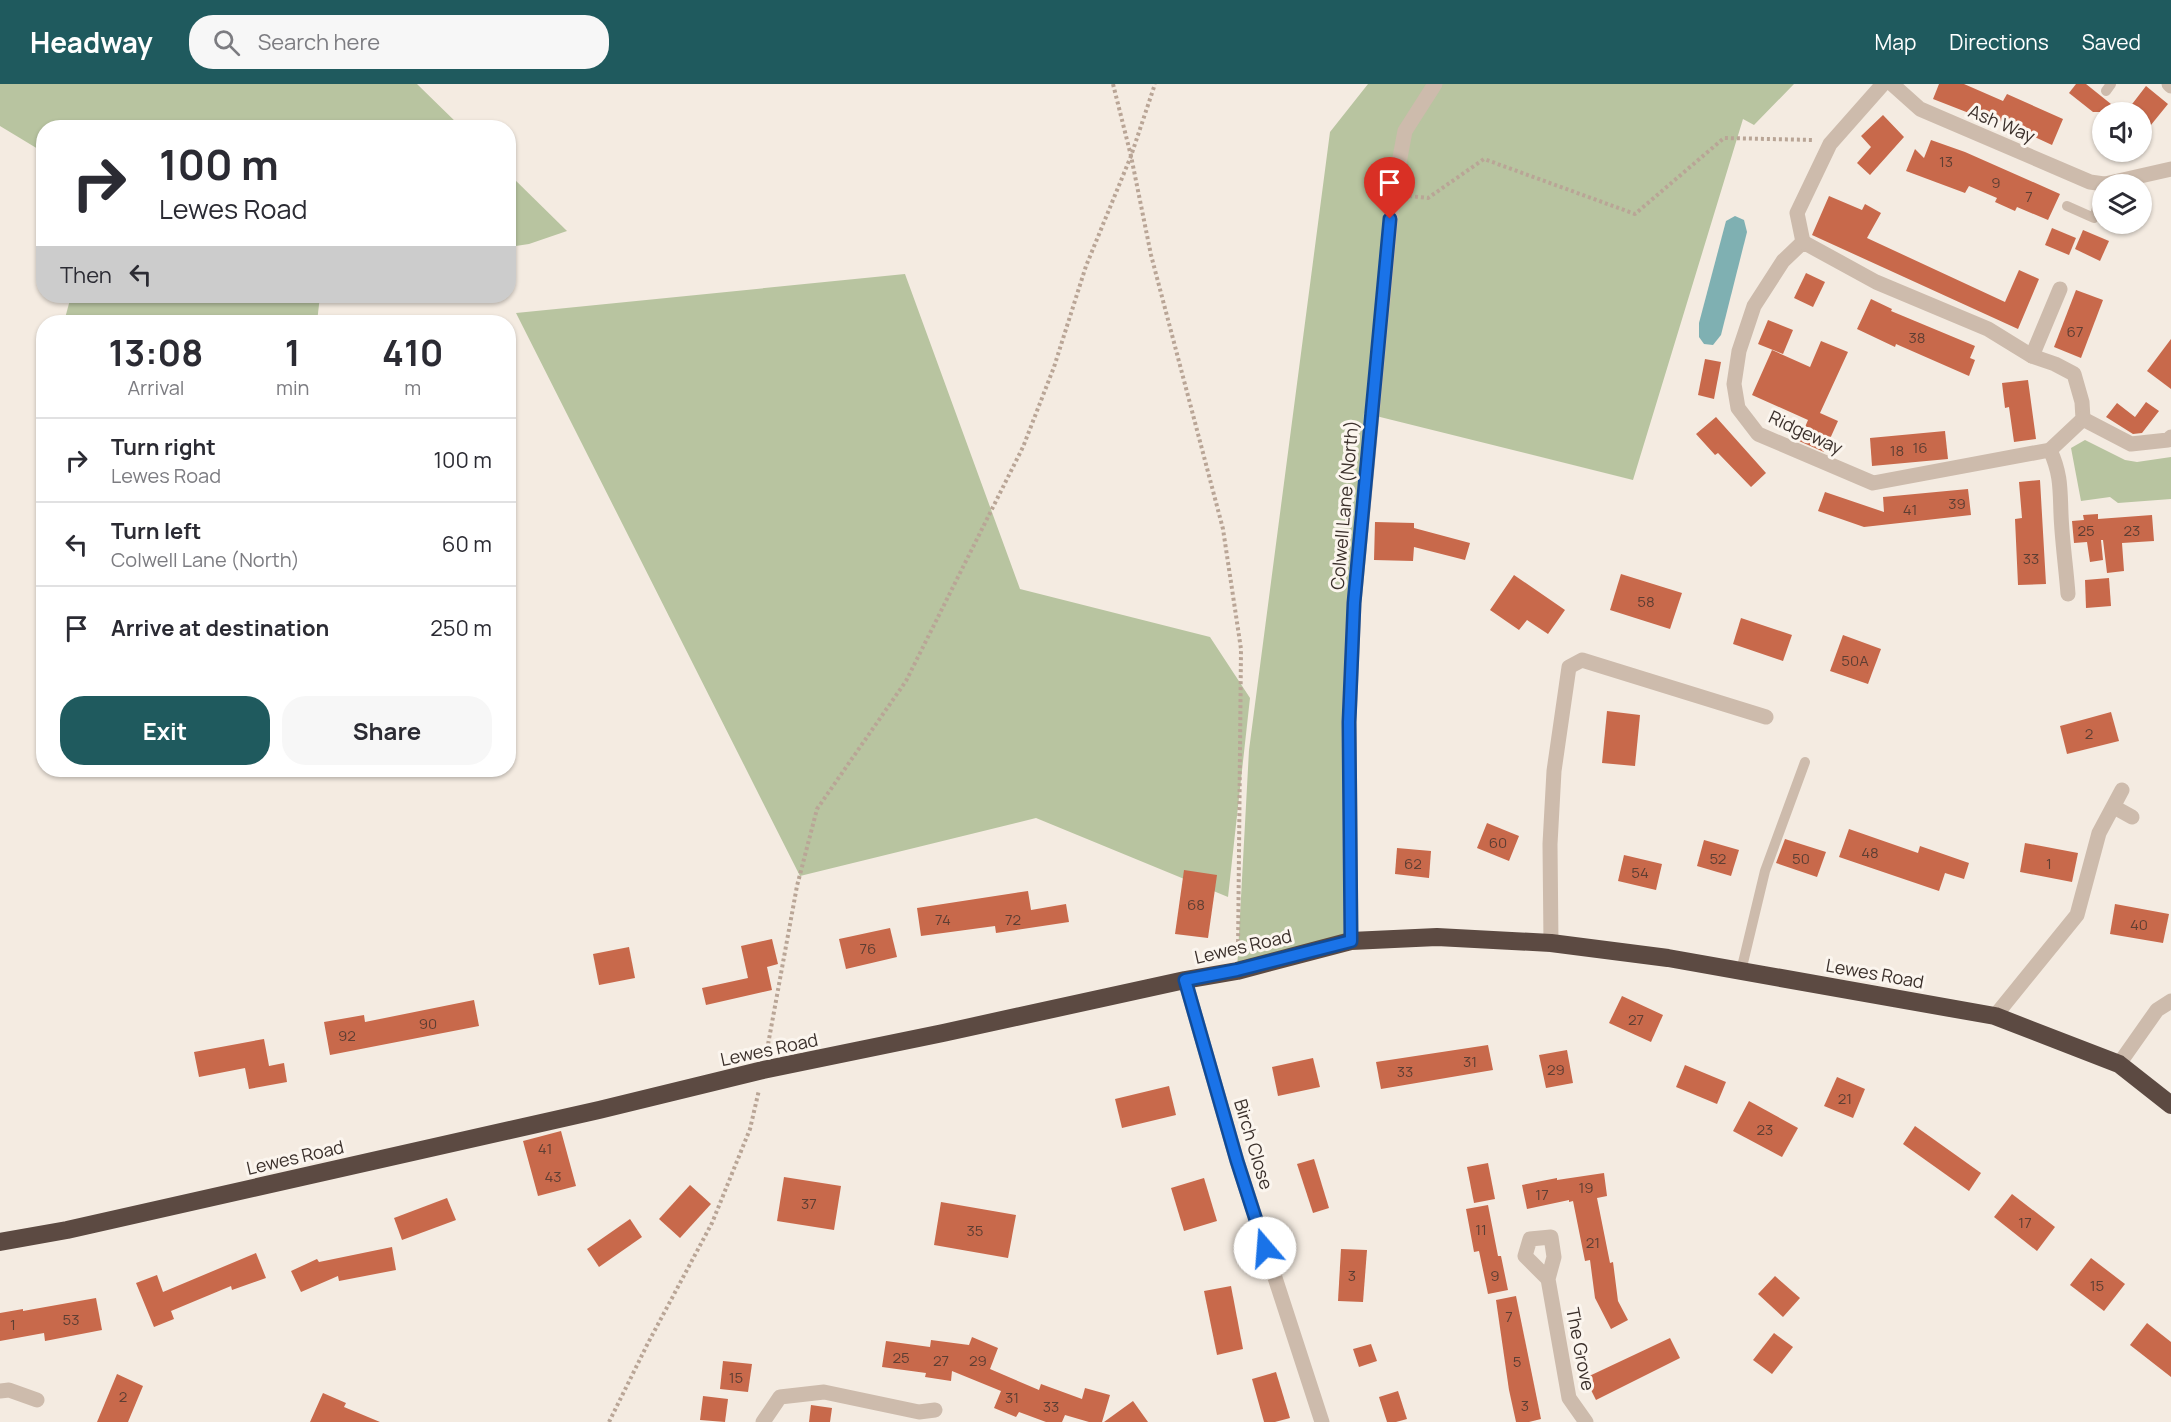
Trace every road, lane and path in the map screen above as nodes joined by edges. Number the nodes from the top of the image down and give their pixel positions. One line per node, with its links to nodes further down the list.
1 (1113, 84): 7 (path)
2 (1155, 84): 7 (path)
3 (1435, 84): 11 (street, Colwell Lane (North))
4 (1883, 84): 6 (street)
5 (1892, 84): 10 (street, Ash Way)
6 (1830, 144): 11 (path); 14 (street)
7 (1131, 156): 28 (path); 34 (path)
8 (2171, 169): 9 (street, Ash Way)
9 (2149, 174)
10 (2092, 182)
11 (1393, 195): 26 (street, Colwell Lane (North))
12 (2067, 206): 13 (lane)
13 (2092, 217)
14 (1803, 242): 16 (street); 19 (street, Ridgeway)
15 (2060, 289): 16 (street)
16 (2032, 356): 17 (street)
17 (2083, 419): 18 (street); 19 (street)
18 (2171, 437)
19 (2050, 450): 20 (street)
20 (2068, 594)
21 (1766, 717): 27 (street)
22 (1805, 762): 29 (lane)
23 (2122, 790): 24 (street)
24 (2114, 807): 25 (street); 32 (street)
25 (2132, 817)
26 (1351, 941): 27 (highway, Lewes Road); 28 (highway, Lewes Road)
27 (1551, 943): 29 (highway, Lewes Road)
28 (1237, 970): 30 (highway, Lewes Road)
29 (1741, 971): 32 (highway, Lewes Road)
30 (1185, 980): 34 (highway, Lewes Road); 44 (street, Birch Close)
31 (2171, 1001): 33 (street)
32 (1995, 1016): 33 (highway, Lewes Road)
33 (2119, 1064): 35 (highway, Lewes Road)
34 (763, 1070): 36 (highway, Lewes Road); 42 (path)
35 (2171, 1105)
36 (0, 1242)
37 (1548, 1279): 45 (street, The Grove)
38 (0, 1391): 39 (street)
39 (37, 1400)
40 (935, 1410): 41 (street)
41 (918, 1417): 43 (street)
42 (609, 1422)
43 (763, 1422)
44 (1322, 1422)
45 (1586, 1422)

